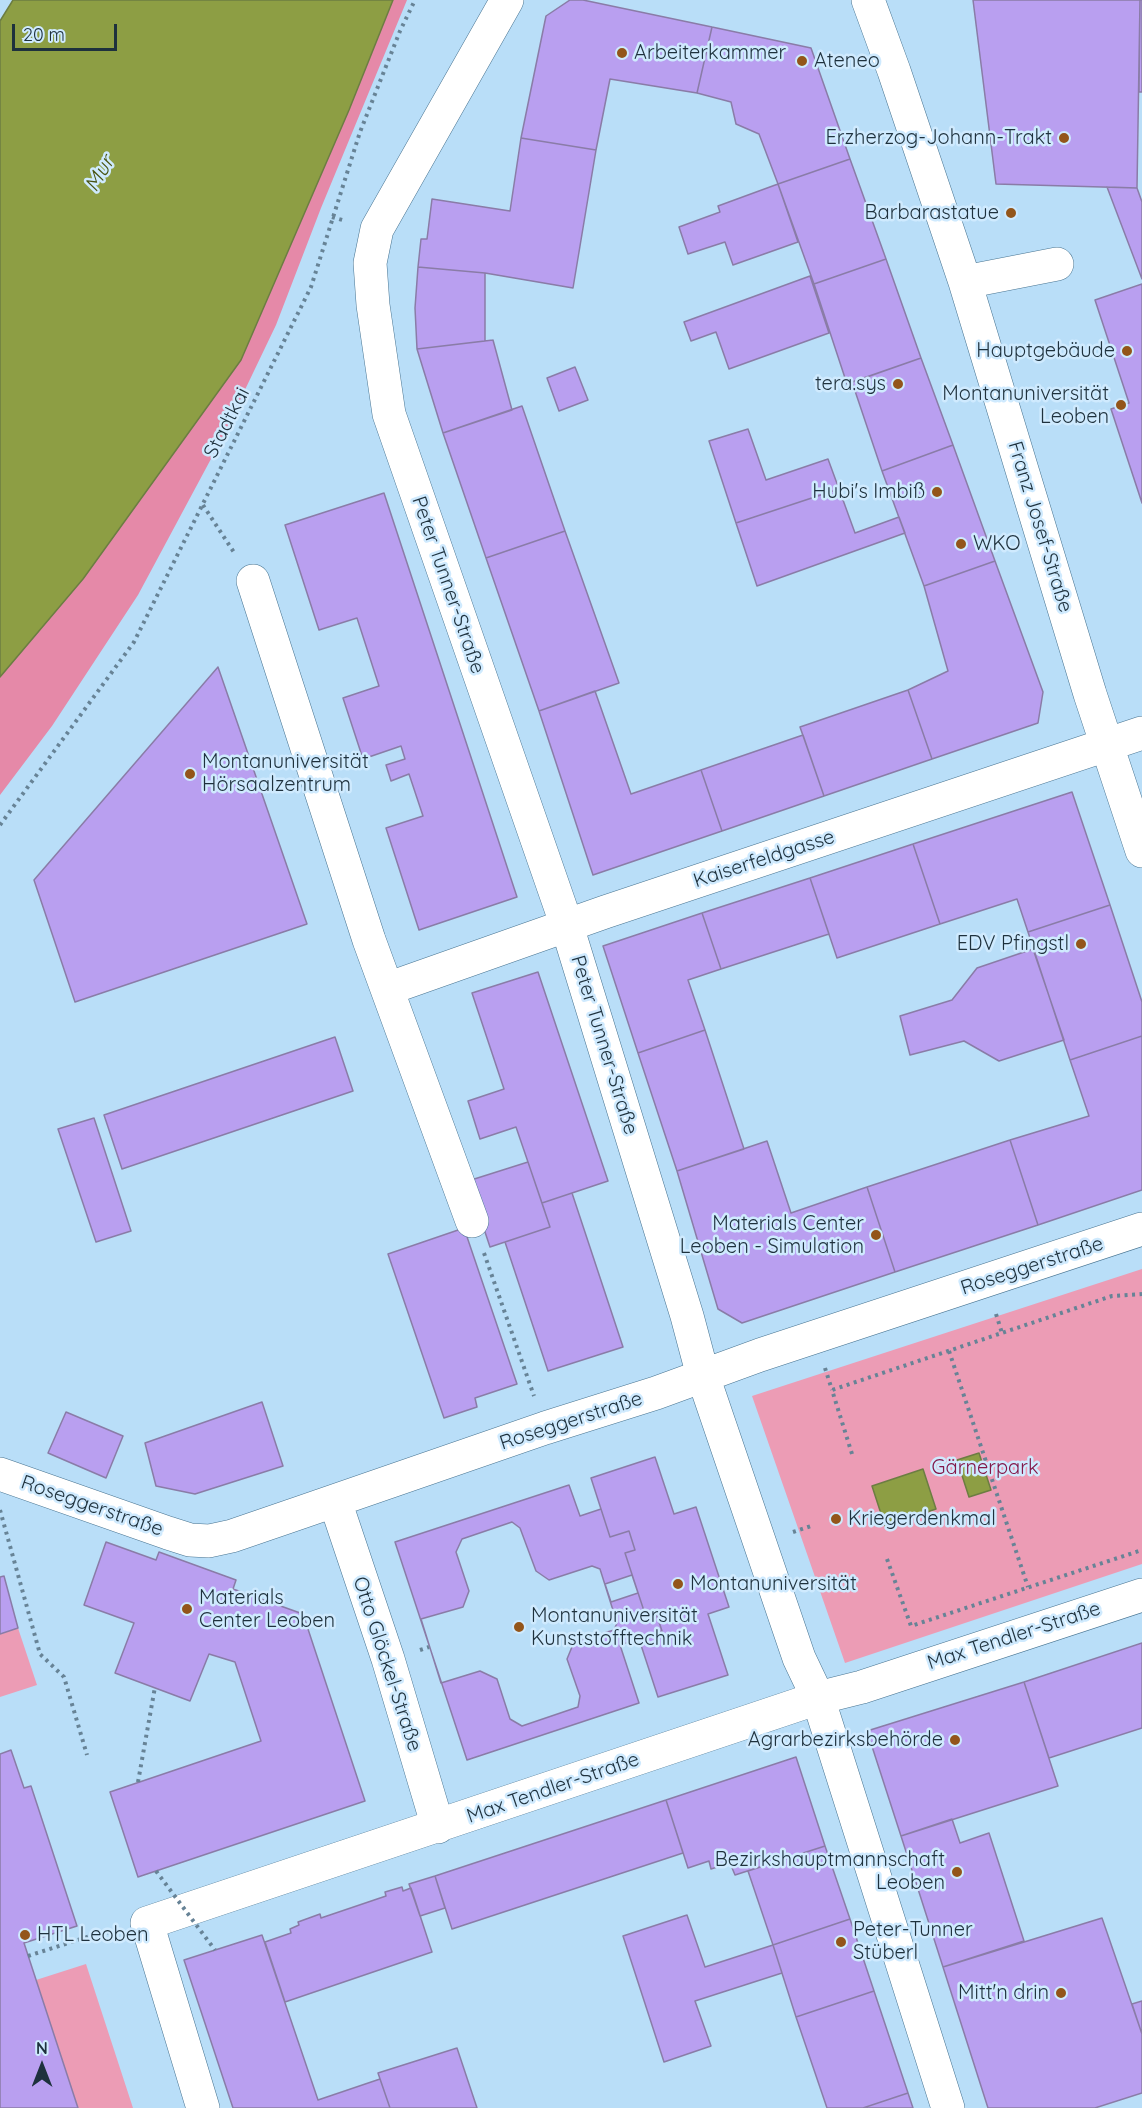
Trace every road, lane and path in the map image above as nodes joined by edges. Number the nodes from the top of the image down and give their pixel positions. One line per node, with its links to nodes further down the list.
1 (415, 0): 6 (path, Stadtkai)
2 (507, 0): 12 (street, Peter Tunner-Straße)
3 (867, 0): 5 (street, Franz Josef-Straße)
4 (1057, 264): 5 (street)
5 (966, 282): 9 (street, Franz Josef-Straße)
6 (203, 504): 7 (path); 10 (path, Stadtkai)
7 (253, 581): 13 (street)
8 (1142, 733): 9 (street, Kaiserfeldgasse)
9 (1107, 744): 11 (street, Franz Josef-Straße); 12 (street, Kaiserfeldgasse)
10 (0, 825)
11 (1142, 851)
12 (567, 926): 13 (street, Kaiserfeldgasse); 18 (street, Peter Tunner-Straße)
13 (387, 989): 14 (street)
14 (472, 1221): 19 (path)
15 (1142, 1229): 18 (street, Roseggerstraße)
16 (1142, 1294): 17 (path)
17 (949, 1351): 20 (path); 26 (path)
18 (703, 1376): 19 (street, Roseggerstraße); 29 (street, Peter Tunner-Straße)
19 (546, 1428): 22 (street, Roseggerstraße)
20 (852, 1454)
21 (0, 1474): 22 (street, Roseggerstraße)
22 (335, 1501): 32 (street, Otto Glöckel-Straße)
23 (0, 1510): 30 (path)
24 (1142, 1550): 26 (path)
25 (887, 1559): 26 (path)
26 (1028, 1587)
27 (1142, 1595): 29 (street, Max Tendler-Straße)
28 (154, 1687): 31 (path)
29 (818, 1698): 32 (street, Max Tendler-Straße); 38 (street, Peter Tunner-Straße)
30 (87, 1755)
31 (138, 1782)
32 (438, 1827): 34 (street, Max Tendler-Straße)
33 (156, 1871): 35 (path, bridge)
34 (147, 1923): 36 (path); 37 (street)
35 (215, 1950)
36 (28, 1956)
37 (204, 2108)
38 (948, 2108)

